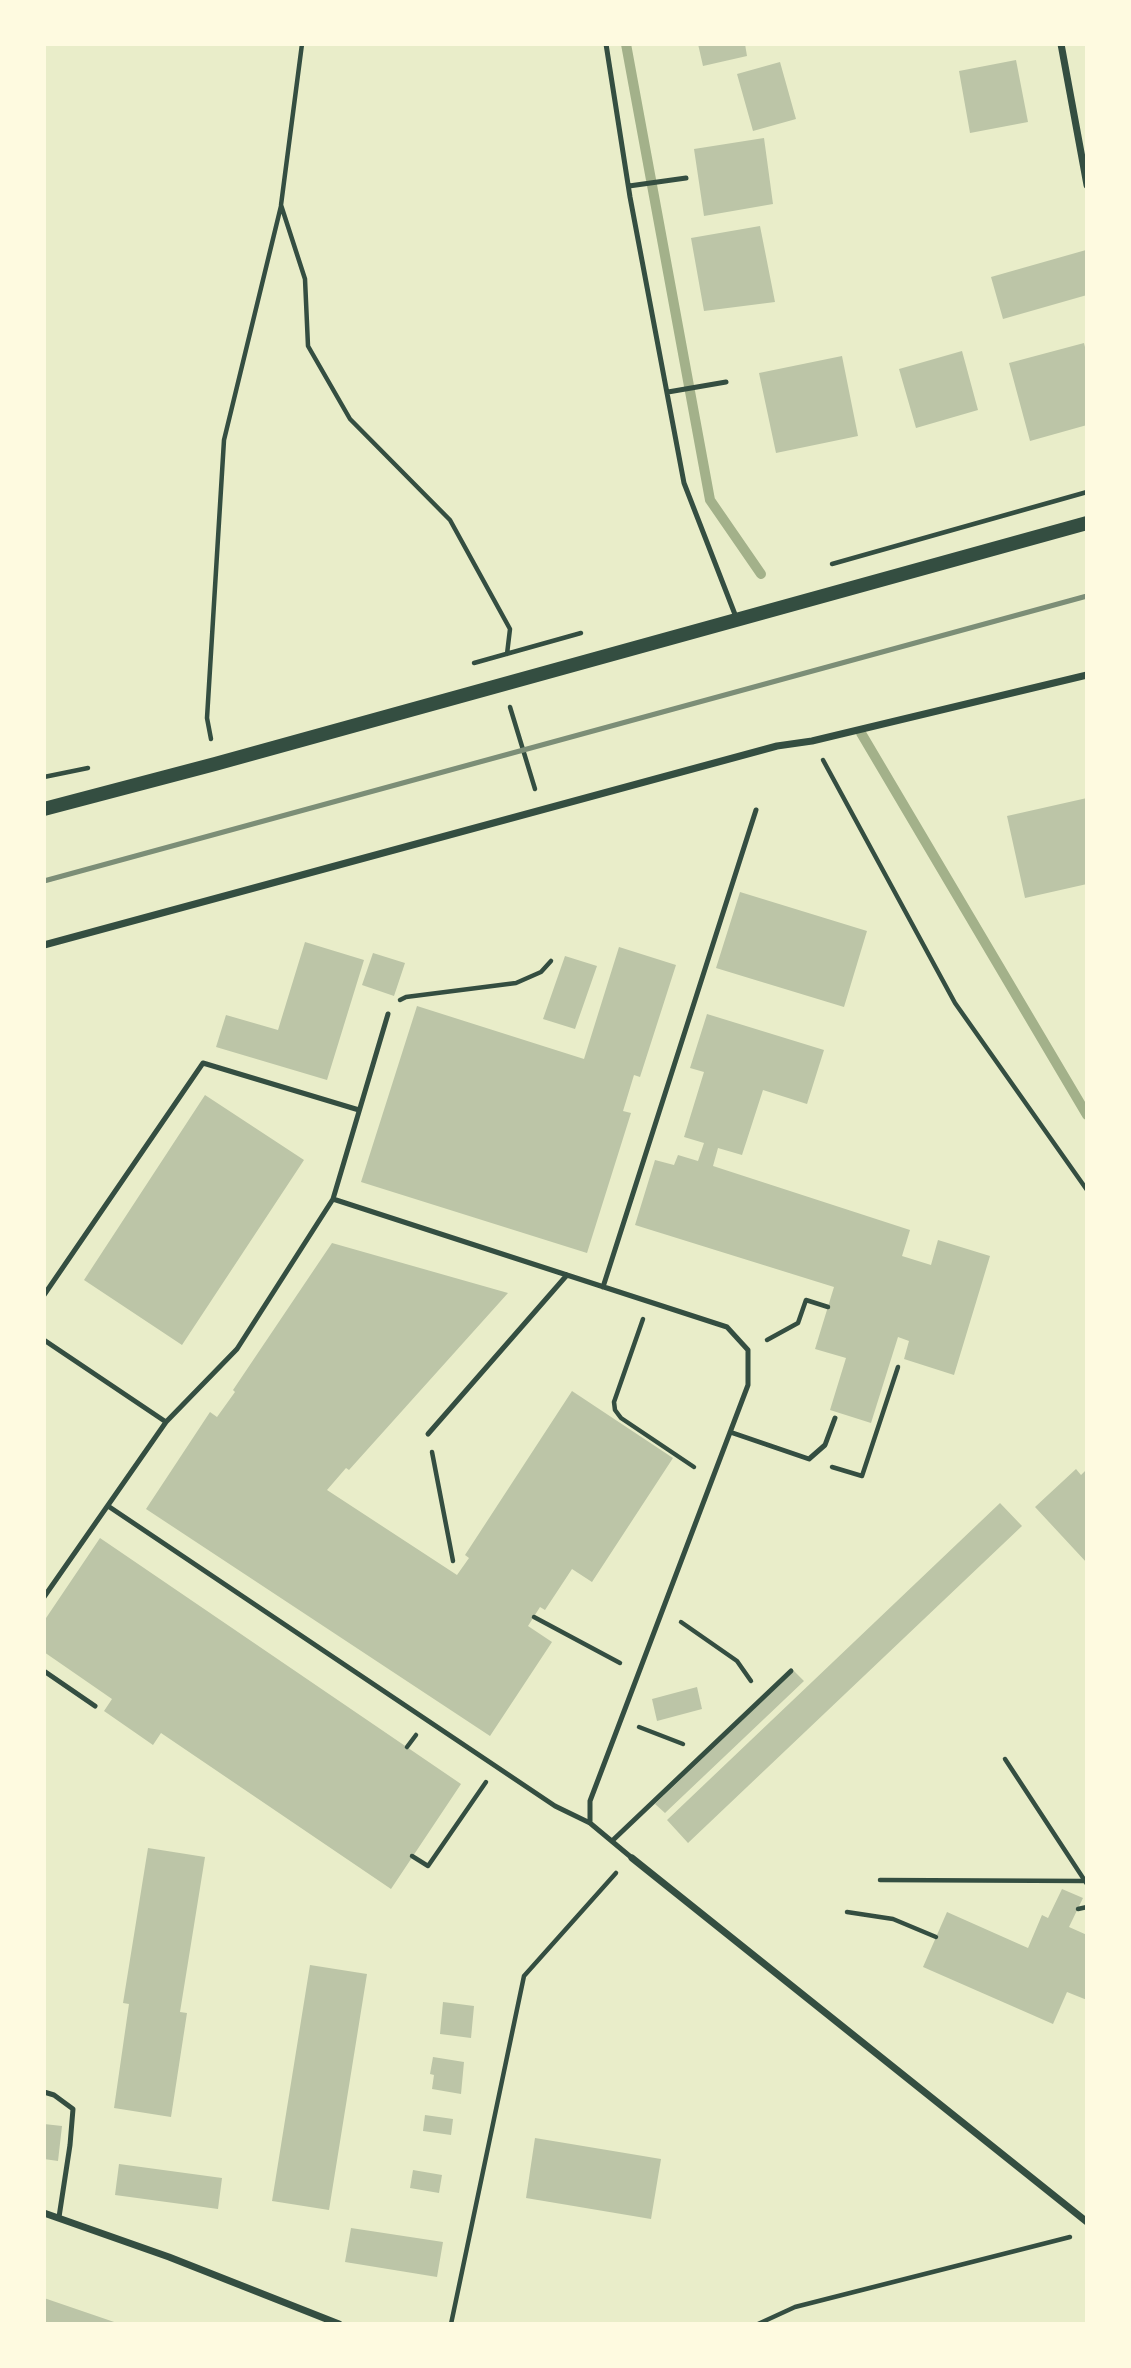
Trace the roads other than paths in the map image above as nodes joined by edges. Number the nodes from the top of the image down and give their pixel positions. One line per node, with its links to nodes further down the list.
1 (606, 44): 4 (lane)
2 (1061, 44): 5 (street)
3 (686, 177): 4 (lane)
4 (629, 186): 7 (lane)
5 (1087, 186)
6 (726, 382): 7 (lane)
7 (668, 392): 9 (lane)
8 (1087, 523): 9 (main road)
9 (737, 620): 11 (main road)
10 (1087, 675): 13 (street)
11 (44, 809)
12 (755, 810): 18 (lane)
13 (44, 945)
14 (388, 1014): 15 (lane)
15 (359, 1110): 16 (lane); 19 (lane)
16 (333, 1199): 17 (lane); 22 (lane)
17 (568, 1275): 18 (lane); 24 (lane)
18 (603, 1287): 23 (lane)
19 (44, 1295)
20 (44, 1340): 22 (lane)
21 (835, 1419): 23 (lane)
22 (166, 1422): 25 (lane)
23 (730, 1432): 30 (lane)
24 (428, 1434)
25 (108, 1506): 26 (lane); 30 (lane)
26 (44, 1597)
27 (44, 1671): 29 (lane)
28 (791, 1671): 31 (lane)
29 (95, 1706)
30 (590, 1823): 31 (lane)
31 (612, 1841): 32 (lane)
32 (631, 1857): 36 (street)
33 (44, 2092): 35 (lane)
34 (44, 2213): 35 (street)
35 (59, 2217): 37 (street)
36 (1087, 2222)
37 (339, 2324)

